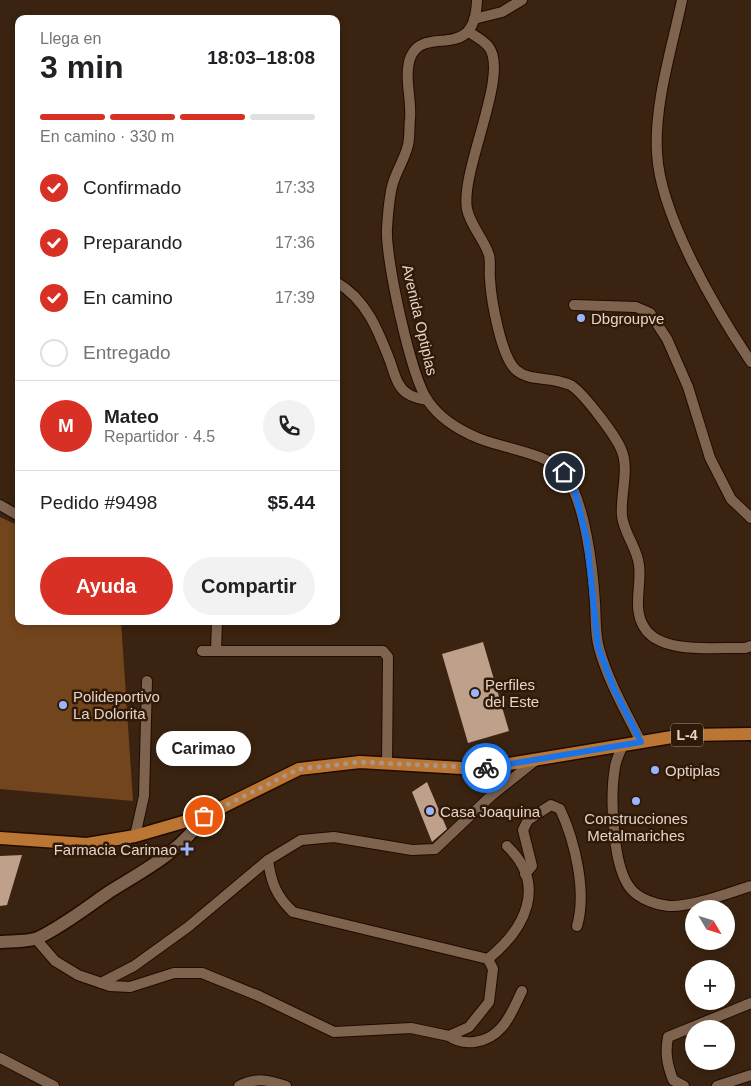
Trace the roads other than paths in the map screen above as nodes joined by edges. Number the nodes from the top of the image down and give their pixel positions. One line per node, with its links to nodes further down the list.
1 (476, 0): 4 (street)
2 (522, 0): 4 (street)
3 (682, 0): 8 (street)
4 (474, 19): 5 (street)
5 (469, 32): 9 (street, Avenida Optiplas); 14 (street)
6 (340, 285): 9 (street)
7 (574, 305): 12 (street)
8 (751, 362)
9 (427, 400): 19 (street, Avenida Optiplas)
10 (0, 505): 11 (street)
11 (15, 514)
12 (751, 518)
13 (217, 625): 16 (street)
14 (751, 646)
15 (202, 650): 16 (street)
16 (216, 650): 22 (street)
17 (147, 681): 24 (street)
18 (751, 734): 19 (main road, L-4)
19 (641, 742): 20 (main road, L-4)
20 (623, 745): 21 (main road, L-4); 29 (street)
21 (537, 759): 22 (main road, L-4); 27 (street)
22 (388, 764): 23 (main road, L-4)
23 (204, 816): 24 (main road, L-4); 31 (street)
24 (135, 836): 25 (main road, L-4)
25 (0, 838)
26 (508, 846): 28 (street)
27 (268, 860): 33 (street); 34 (street)
28 (525, 874): 30 (street); 33 (street)
29 (751, 886)
30 (577, 926)
31 (36, 939): 32 (street); 34 (street)
32 (0, 942)
33 (488, 959): 37 (street)
34 (101, 983): 37 (street)
35 (522, 991): 37 (street)
36 (751, 1003): 43 (street)
37 (449, 1036)
38 (0, 1058): 40 (street)
39 (751, 1075): 44 (street)
40 (54, 1086)
41 (238, 1086): 42 (street)
42 (286, 1086)
43 (684, 1086)
44 (717, 1086)

